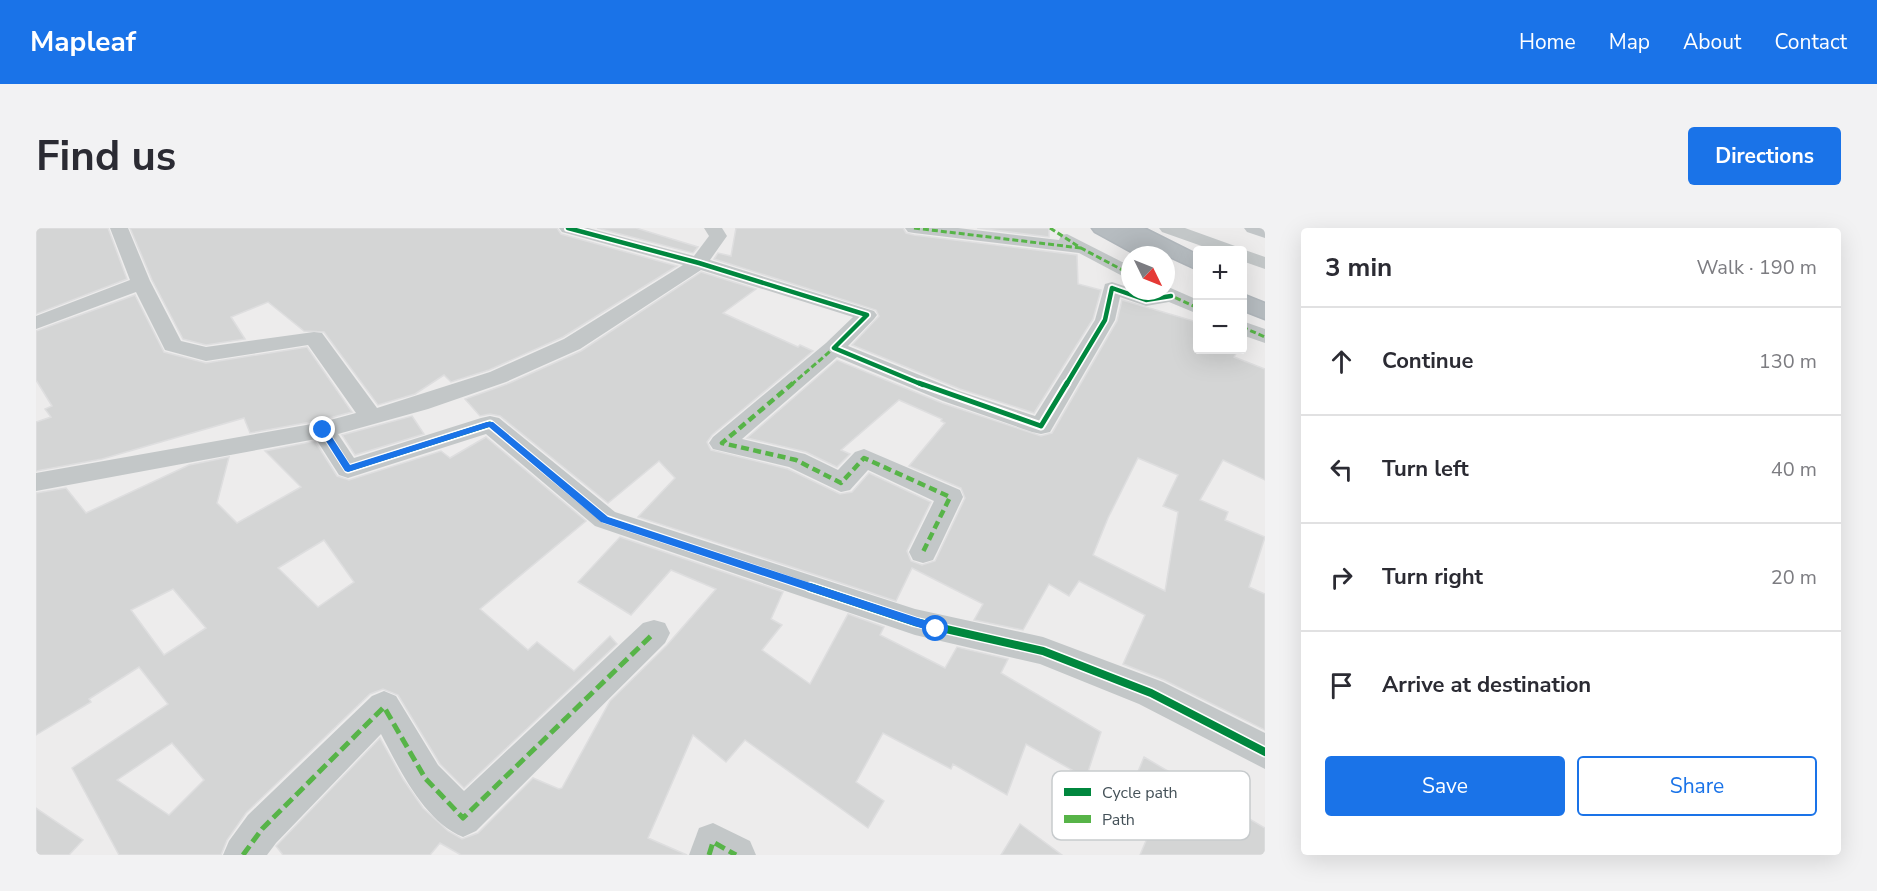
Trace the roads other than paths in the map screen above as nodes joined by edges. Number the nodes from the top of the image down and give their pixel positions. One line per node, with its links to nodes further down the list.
1 (119, 228): 21 (street)
2 (568, 228): 16 (street)
3 (713, 228): 16 (street)
4 (914, 228): 13 (street)
5 (1050, 228): 13 (street)
6 (1102, 228): 11 (highway)
7 (1128, 228): 15 (highway)
8 (1168, 228): 12 (street)
9 (1254, 228): 10 (main road)
10 (1265, 231)
11 (1135, 246)
12 (1218, 246)
13 (1082, 248): 19 (street)
14 (1247, 257): 17 (street)
15 (1193, 262)
16 (699, 263): 32 (street); 33 (street)
17 (1265, 263)
18 (1175, 267): 20 (highway)
19 (1121, 269)
20 (1193, 276)
21 (141, 283): 29 (street); 33 (street)
22 (1247, 289): 25 (highway)
23 (1121, 291): 32 (street)
24 (1175, 298): 27 (street)
25 (1265, 298)
26 (1247, 303): 28 (highway)
27 (1193, 306)
28 (1265, 312)
29 (36, 323)
30 (1247, 329): 31 (street)
31 (1265, 337)
32 (834, 348): 36 (street)
33 (372, 418): 34 (street)
34 (323, 430): 35 (street); 38 (street)
35 (36, 482)
36 (923, 552)
37 (654, 633): 39 (street)
38 (1265, 752)
39 (243, 855)
40 (709, 855): 41 (street)
41 (736, 855)

